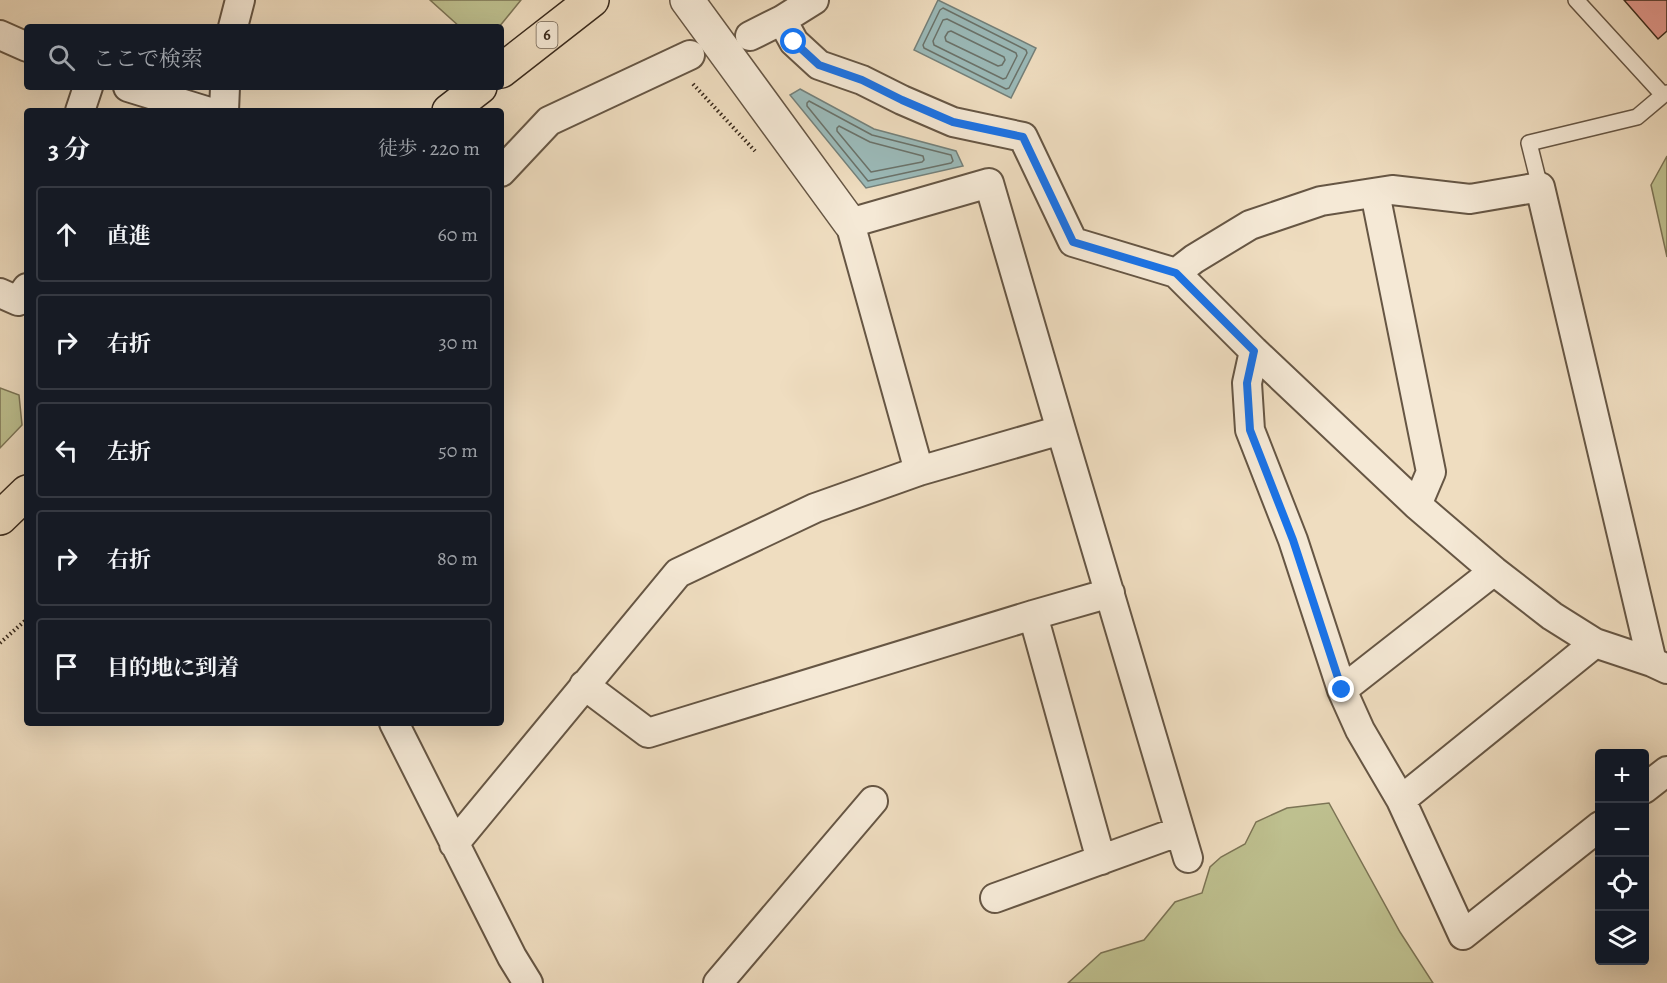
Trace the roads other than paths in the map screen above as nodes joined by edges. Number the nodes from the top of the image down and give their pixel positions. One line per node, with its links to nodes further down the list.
1 (240, 0): 7 (street)
2 (592, 0): 12 (main road, 6)
3 (687, 0): 25 (street)
4 (814, 0): 6 (street)
5 (1576, 0): 17 (lane)
6 (782, 20): 9 (street); 26 (street)
7 (234, 24)
8 (0, 35): 10 (street)
9 (750, 36)
10 (24, 46)
11 (682, 59): 22 (street)
12 (504, 69)
13 (87, 90): 18 (street)
14 (138, 90): 19 (street)
15 (225, 90): 20 (street)
16 (476, 90): 21 (main road)
17 (1665, 94): 23 (lane)
18 (81, 108)
19 (196, 108)
20 (224, 108)
21 (453, 108)
22 (504, 169)
23 (1540, 187): 24 (street); 39 (street)
24 (1375, 193): 26 (street); 33 (street)
25 (850, 223): 30 (street); 31 (street)
26 (1176, 273): 29 (street)
27 (24, 292): 28 (street)
28 (0, 293)
29 (1254, 351): 33 (street); 41 (street)
30 (1061, 430): 31 (street); 36 (street)
31 (919, 471): 40 (street)
32 (24, 495): 34 (main road)
33 (1417, 505): 35 (street)
34 (0, 518)
35 (1494, 571): 38 (street); 41 (street)
36 (1110, 593): 37 (street); 48 (street)
37 (1033, 615): 40 (street); 51 (street)
38 (1595, 643): 39 (street); 45 (street)
39 (1659, 666)
40 (584, 685): 49 (street)
41 (1342, 690): 45 (street)
42 (395, 726): 49 (street)
43 (1667, 771): 44 (street)
44 (1649, 785)
45 (1401, 800): 47 (street)
46 (873, 801): 54 (street)
47 (1595, 828)
48 (1180, 831): 50 (street); 51 (street)
49 (454, 844): 53 (street)
50 (1188, 858)
51 (1101, 860): 52 (street)
52 (995, 898)
53 (528, 983)
54 (718, 983)

